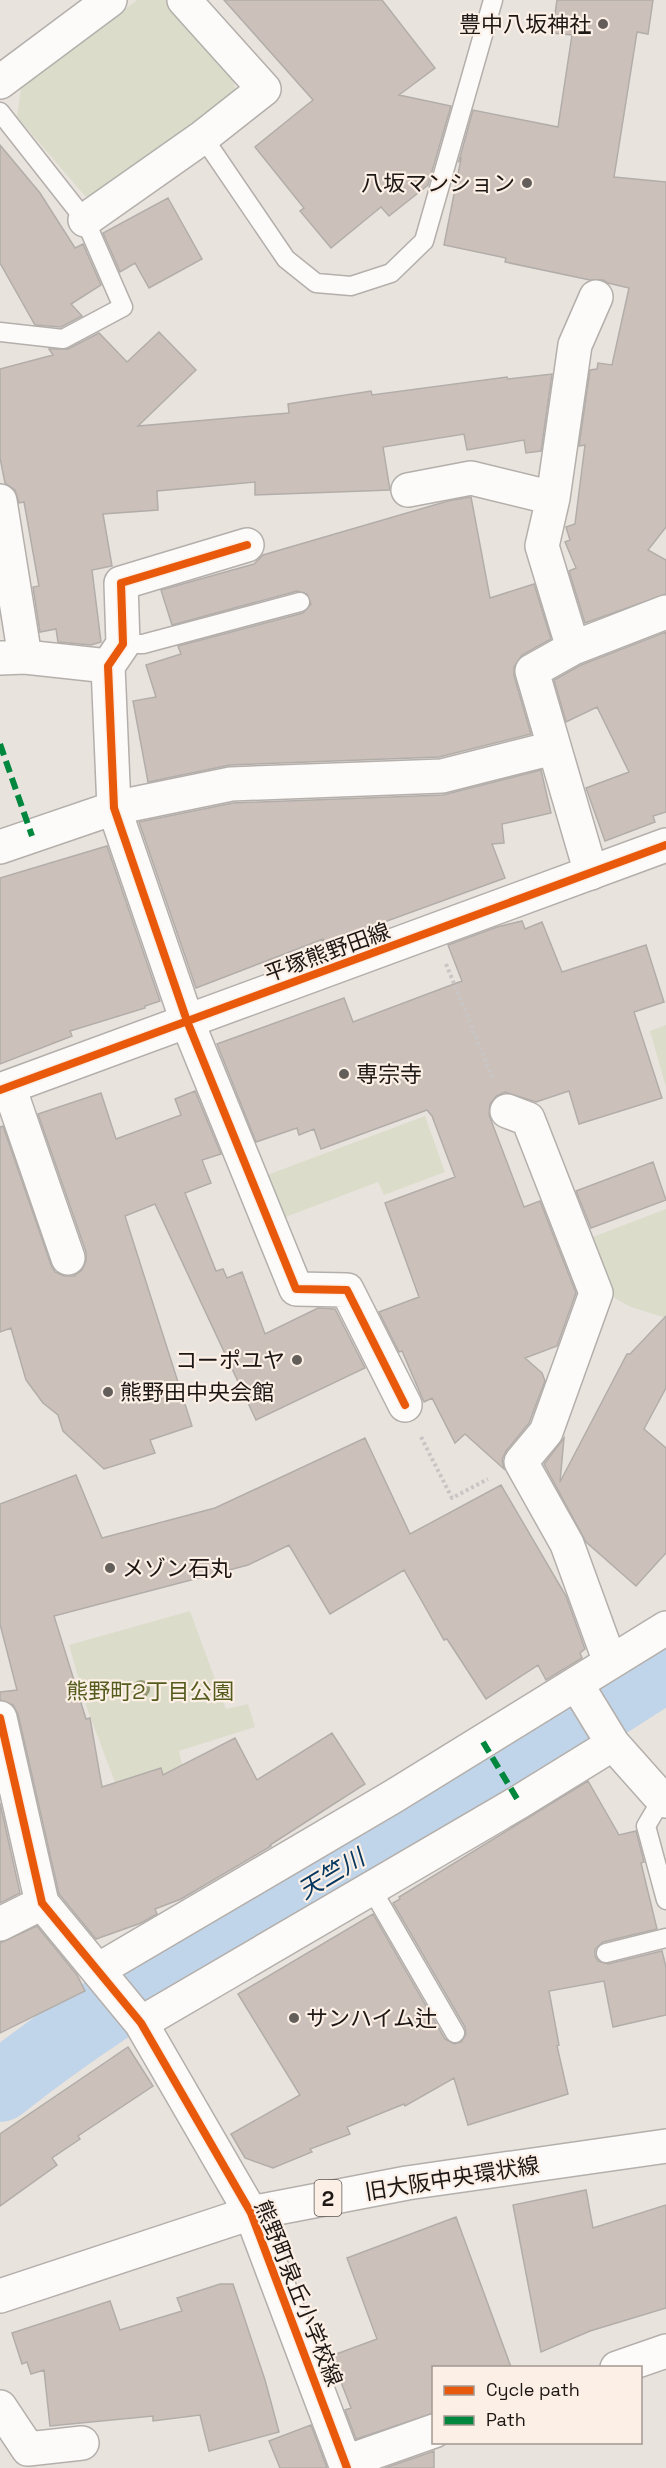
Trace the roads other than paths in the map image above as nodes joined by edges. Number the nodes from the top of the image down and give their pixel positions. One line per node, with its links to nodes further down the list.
1 (110, 0): 4 (street)
2 (184, 0): 6 (street)
3 (493, 0): 6 (lane)
4 (0, 82)
5 (0, 112): 7 (lane)
6 (203, 136): 7 (street)
7 (86, 220): 9 (lane)
8 (596, 297): 11 (street)
9 (0, 332)
10 (408, 490): 11 (street)
11 (553, 498): 16 (street)
12 (0, 501): 18 (street)
13 (247, 545): 17 (street)
14 (300, 602): 17 (lane)
15 (666, 612): 16 (street)
16 (573, 648): 19 (street)
17 (115, 655): 18 (street); 20 (street)
18 (13, 658)
19 (553, 748): 20 (street); 23 (street)
20 (114, 808): 22 (street); 24 (street)
21 (666, 845): 23 (street, 平塚熊野田線)
22 (0, 847)
23 (591, 873): 24 (street, 平塚熊野田線)
24 (187, 1021): 25 (street, 平塚熊野田線); 28 (street)
25 (5, 1089): 27 (street)
26 (507, 1111): 30 (street)
27 (68, 1258)
28 (405, 1405)
29 (666, 1628): 30 (street)
30 (610, 1662): 31 (street)
31 (577, 1685): 33 (street); 41 (street)
32 (0, 1718): 37 (street)
33 (613, 1744): 34 (street); 35 (street)
34 (664, 1800): 36 (lane)
35 (371, 1888): 42 (street); 43 (lane)
36 (666, 1900)
37 (42, 1903): 38 (street); 41 (street)
38 (0, 1924)
39 (666, 1938): 40 (lane)
40 (606, 1953)
41 (103, 1976): 42 (street, 熊野町泉丘小学校線)
42 (137, 2018): 45 (street, 熊野町泉丘小学校線)
43 (455, 2033)
44 (666, 2146): 45 (street, 旧大阪中央環状線 / 2)
45 (251, 2213): 46 (street, 旧大阪中央環状線 / 2); 52 (street, 熊野町泉丘小学校線)
46 (0, 2296)
47 (664, 2357): 48 (street)
48 (622, 2366)
49 (0, 2407): 51 (street)
50 (432, 2432): 52 (street)
51 (82, 2443)
52 (346, 2465)

